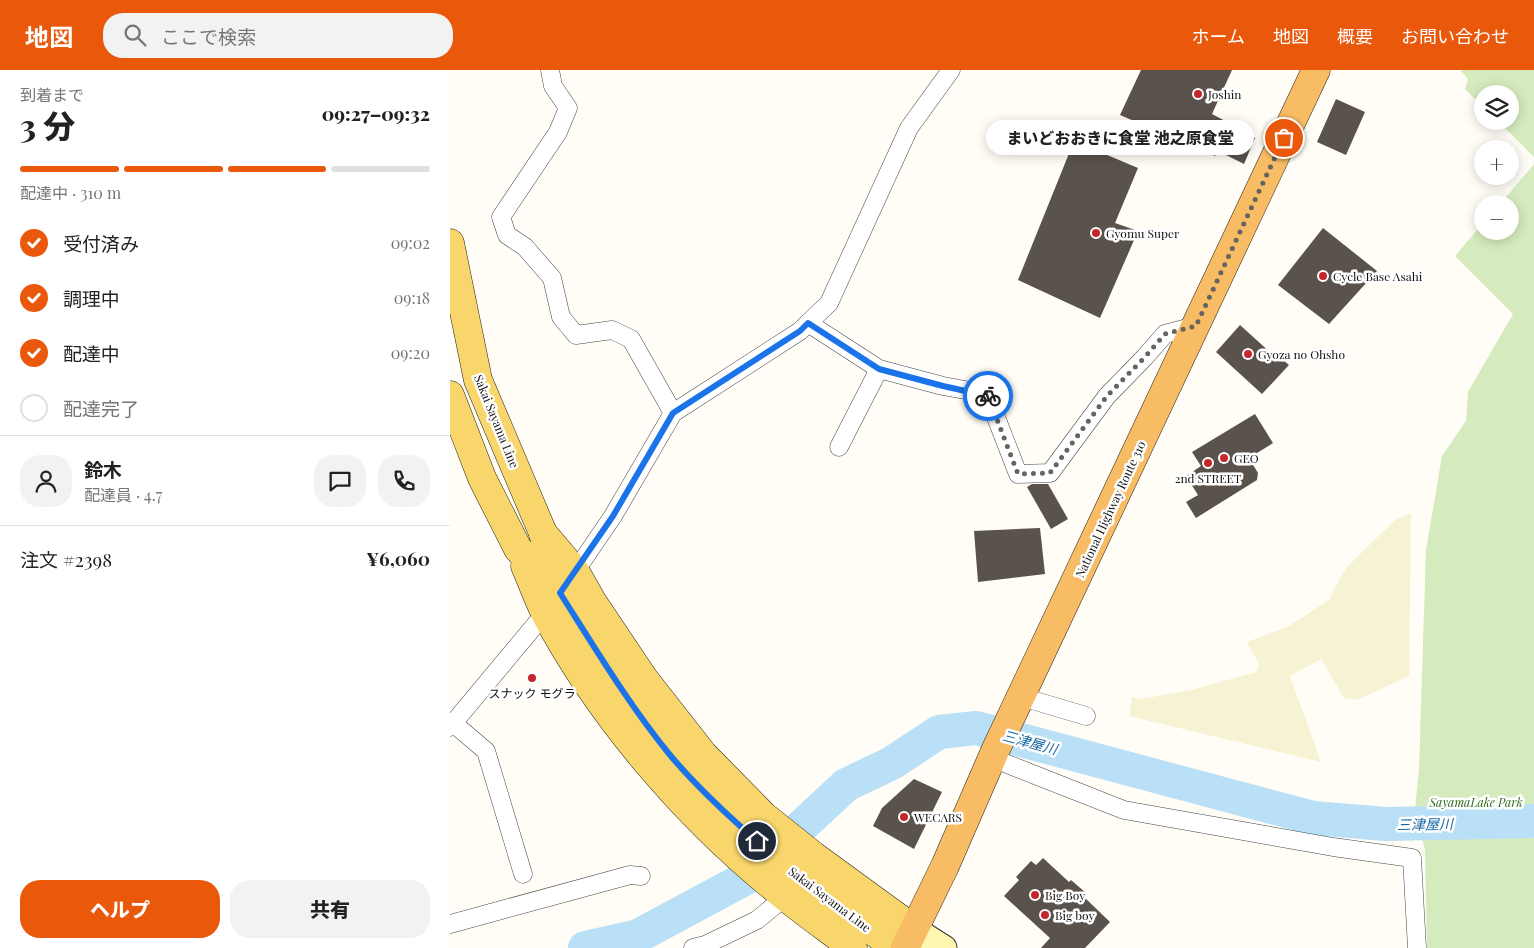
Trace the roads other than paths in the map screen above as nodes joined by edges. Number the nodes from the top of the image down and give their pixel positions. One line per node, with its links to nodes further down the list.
1 (550, 70): 9 (street)
2 (951, 70): 5 (street)
3 (1316, 70): 6 (highway, National Highway Route 310)
4 (450, 243): 11 (main road, Sakai Sayama Line)
5 (808, 323): 7 (street); 9 (street)
6 (1196, 326): 7 (street); 12 (highway, National Highway Route 310)
7 (879, 369): 10 (street)
8 (450, 395): 11 (main road, Sakai Sayama Line)
9 (673, 413): 11 (street)
10 (839, 447)
11 (560, 593): 14 (street); 18 (main road); 20 (main road); 23 (main road, Sakai Sayama Line)
12 (1022, 697): 13 (street); 15 (highway, National Highway Route 310)
13 (1086, 716)
14 (451, 725): 16 (street)
15 (994, 755): 20 (highway, National Highway Route 310); 25 (street)
16 (523, 874)
17 (641, 876): 19 (street)
18 (780, 893): 21 (street); 22 (main road)
19 (450, 924)
20 (909, 938): 24 (main road)
21 (693, 948)
22 (853, 948)
23 (895, 948)
24 (944, 948)
25 (1417, 948)

